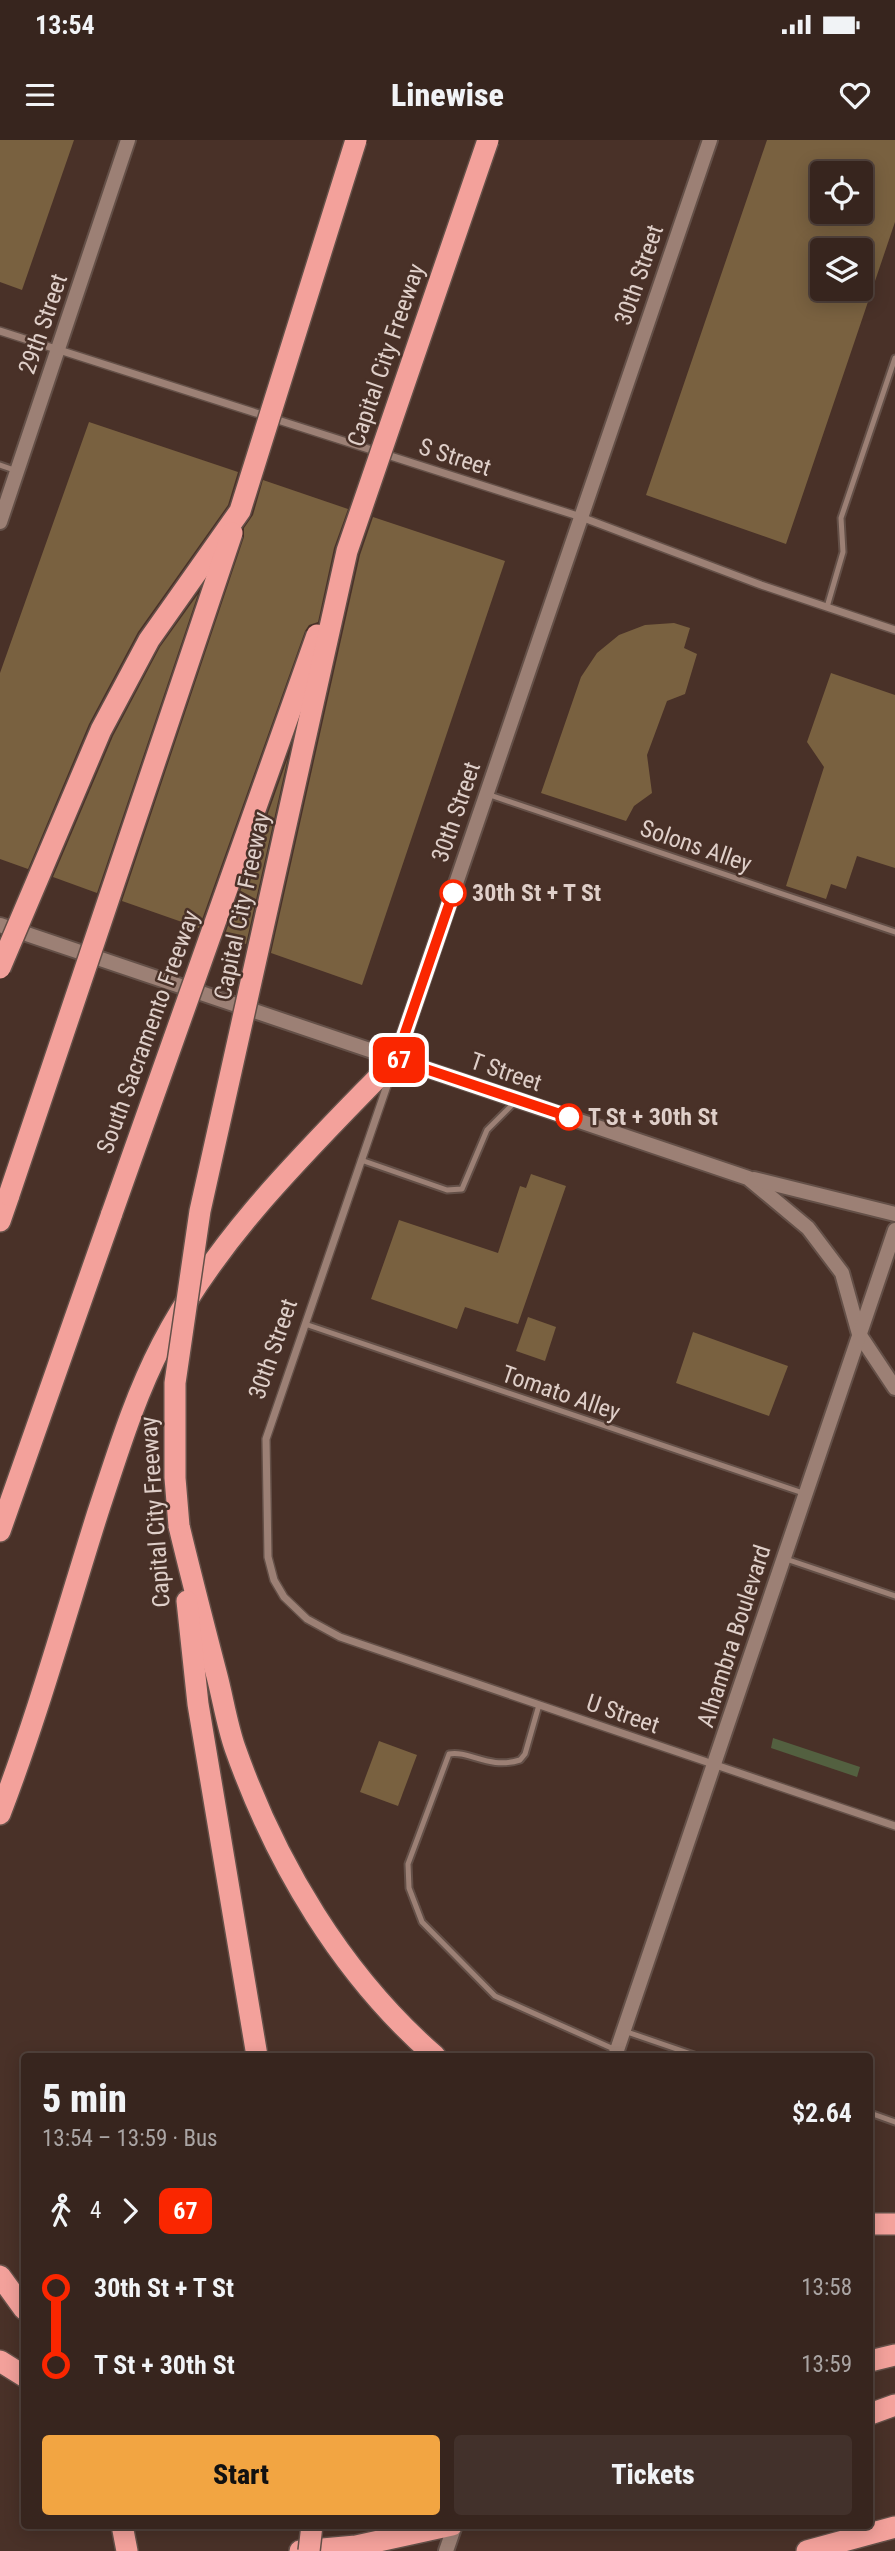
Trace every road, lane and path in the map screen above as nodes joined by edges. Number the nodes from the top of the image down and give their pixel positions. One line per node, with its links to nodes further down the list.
1 (128, 140): 6 (main road, 29th Street)
2 (356, 140): 10 (highway, bridge)
3 (488, 140): 13 (highway, Capital City Freeway, bridge)
4 (709, 140): 11 (main road, 30th Street)
5 (0, 331): 6 (street, S Street)
6 (58, 350): 9 (main road, 29th Street); 11 (street, S Street)
7 (895, 358): 14 (lane)
8 (0, 465): 9 (lane)
9 (17, 471): 12 (main road, 29th Street)
10 (240, 512): 19 (highway, bridge); 25 (highway, bridge)
11 (581, 517): 14 (street, S Street); 16 (main road, 30th Street)
12 (0, 522)
13 (347, 551): 31 (highway, Capital City Freeway, bridge); 32 (highway, South Sacramento Freeway, bridge)
14 (827, 607): 15 (street, S Street)
15 (895, 630)
16 (487, 794): 18 (lane, Solons Alley); 20 (main road, 30th Street)
17 (0, 925): 20 (main road, T Street)
18 (895, 932)
19 (0, 968)
20 (396, 1059): 21 (main road, T Street); 22 (street, 30th Street); 38 (highway)
21 (518, 1100): 22 (lane); 23 (main road, T Street)
22 (361, 1160): 27 (street, 30th Street)
23 (748, 1178): 24 (main road); 28 (main road, T Street)
24 (895, 1214)
25 (0, 1221)
26 (895, 1230): 28 (main road, Alhambra Boulevard)
27 (305, 1324): 30 (lane, Tomato Alley); 35 (street, 30th Street)
28 (859, 1334): 29 (main road, T Street); 30 (main road, Alhambra Boulevard)
29 (895, 1388)
30 (806, 1495): 33 (main road, Alhambra Boulevard)
31 (179, 1526): 41 (highway, Capital City Freeway); 42 (highway)
32 (0, 1531)
33 (783, 1558): 34 (lane); 37 (main road, Alhambra Boulevard)
34 (895, 1596)
35 (340, 1637): 36 (street, U Street)
36 (539, 1705): 37 (street, U Street); 43 (lane)
37 (715, 1766): 39 (street, U Street); 40 (main road, Alhambra Boulevard)
38 (0, 1814)
39 (895, 1826)
40 (624, 2031): 43 (main road, Alhambra Boulevard); 44 (lane)
41 (256, 2053)
42 (432, 2053)
43 (616, 2053)
44 (688, 2053)
45 (873, 2114): 46 (lane)
46 (895, 2122)
47 (873, 2224): 48 (highway)
48 (895, 2224)
49 (0, 2276): 50 (highway)
50 (21, 2305)
51 (895, 2356): 52 (highway)
52 (873, 2360)
53 (0, 2361): 54 (highway)
54 (21, 2374)
55 (895, 2405): 56 (highway)
56 (873, 2413)
57 (895, 2526): 66 (highway)
58 (123, 2529): 62 (highway)
59 (312, 2529): 64 (highway, bridge)
60 (435, 2529): 63 (highway)
61 (452, 2529): 65 (main road)
62 (127, 2551)
63 (300, 2551)
64 (309, 2551)
65 (446, 2551)
66 (807, 2551)

